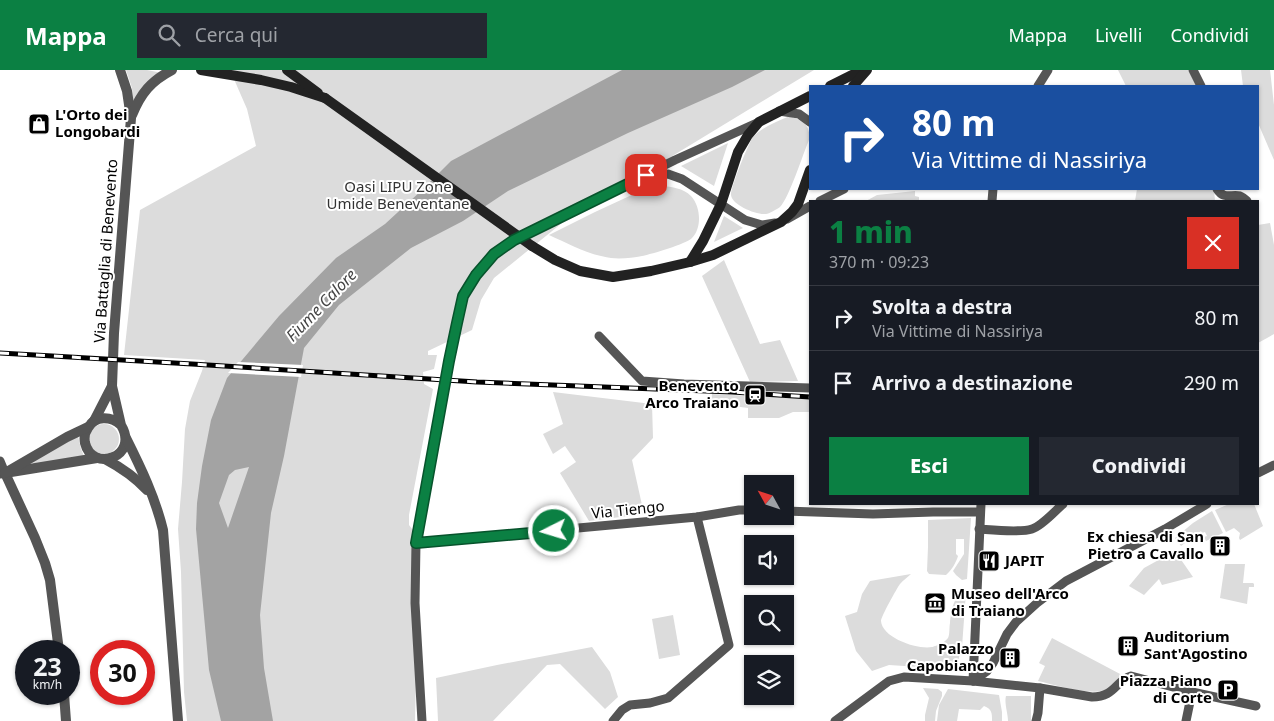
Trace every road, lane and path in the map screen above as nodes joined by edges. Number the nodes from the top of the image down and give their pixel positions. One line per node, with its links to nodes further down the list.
1 (120, 70): 16 (street, Via Battaglia di Benevento)
2 (172, 70): 16 (street, Via Battaglia di Benevento)
3 (201, 70): 14 (main road)
4 (287, 70): 14 (main road)
5 (862, 70): 9 (main road)
6 (867, 70): 10 (main road)
7 (1048, 70): 11 (street)
8 (1193, 70): 12 (street)
9 (832, 85)
10 (854, 85)
11 (1039, 85)
12 (1200, 85)
13 (809, 96): 15 (main road)
14 (325, 98): 28 (main road, bridge)
15 (779, 111): 17 (street); 18 (main road)
16 (131, 118): 30 (street, Via Battaglia di Benevento)
17 (809, 121)
18 (758, 122): 20 (street); 25 (main road)
19 (809, 173): 27 (main road)
20 (646, 175): 25 (street); 48 (street)
21 (842, 190): 23 (street)
22 (1218, 190): 24 (street)
23 (822, 200)
24 (1246, 200)
25 (721, 204): 27 (street); 28 (main road)
26 (809, 207): 27 (street)
27 (781, 222): 28 (main road)
28 (690, 262)
29 (599, 336): 31 (street)
30 (112, 386): 32 (street, Via Battaglia di Benevento); 33 (street, Via Battaglia di Benevento)
31 (809, 388)
32 (91, 424): 33 (street); 35 (street); 39 (street)
33 (121, 426): 34 (street)
34 (126, 438): 35 (street); 40 (street)
35 (101, 458): 39 (street); 40 (street)
36 (0, 461): 39 (street)
37 (1274, 465): 38 (street)
38 (1259, 472)
39 (3, 473): 49 (street)
40 (152, 494): 56 (street)
41 (1062, 505): 47 (street)
42 (1205, 505): 50 (street)
43 (980, 508): 45 (street); 47 (street)
44 (744, 510): 46 (street, Via Tiengo)
45 (794, 511)
46 (697, 517): 48 (street, Via Tiengo); 58 (street)
47 (979, 529): 50 (street)
48 (416, 543): 57 (street)
49 (58, 640)
50 (973, 681): 51 (street); 59 (street)
51 (1040, 688): 52 (street); 60 (street)
52 (1192, 692): 54 (street); 61 (street)
53 (65, 705): 55 (street)
54 (1256, 706)
55 (66, 721)
56 (178, 721)
57 (422, 721)
58 (613, 721)
59 (835, 721)
60 (1036, 721)
61 (1186, 721)

